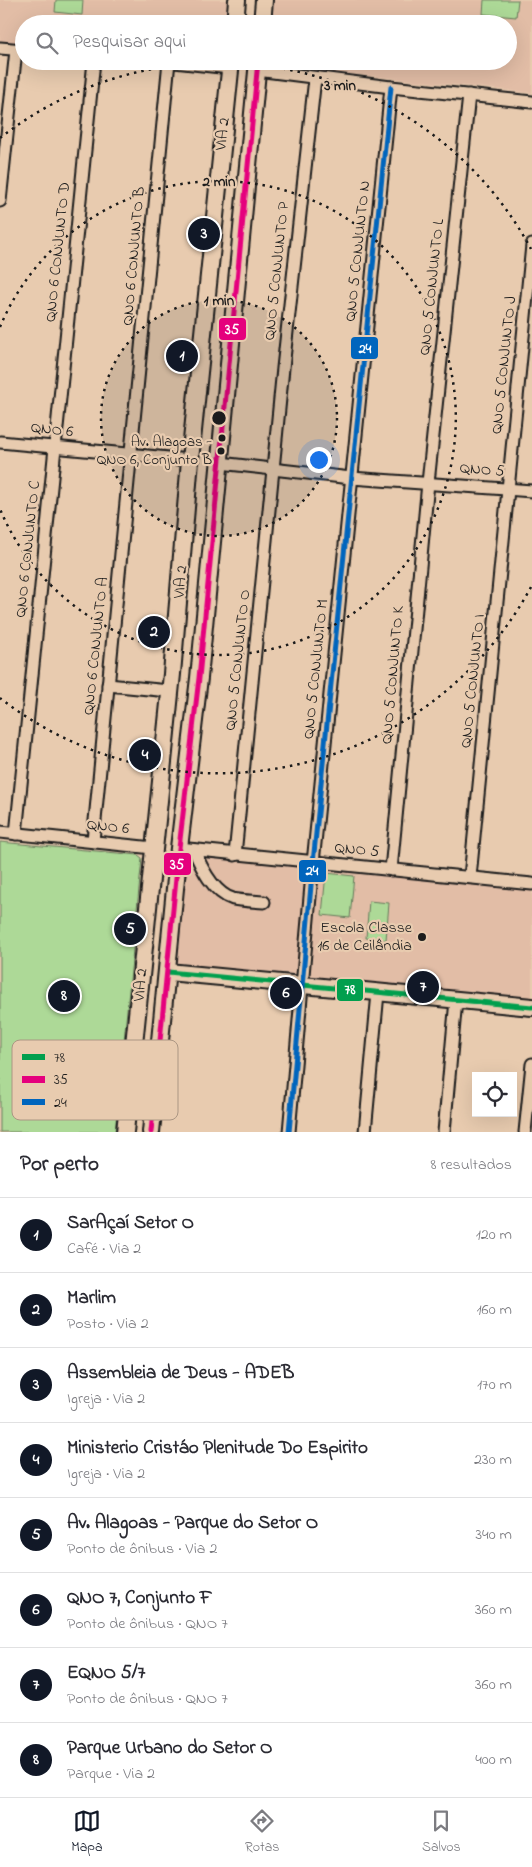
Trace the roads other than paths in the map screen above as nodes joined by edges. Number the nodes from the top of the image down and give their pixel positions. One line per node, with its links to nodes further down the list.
1 (237, 0): 3 (main road)
2 (264, 0): 4 (main road)
3 (236, 15)
4 (263, 15)
5 (0, 48): 6 (street)
6 (15, 50)
7 (17, 70): 17 (street)
8 (93, 70): 24 (street, QNO 6 CONJUNTO D)
9 (168, 70): 25 (street, QNO 6 CONJUNTO B)
10 (229, 70): 18 (main road, VIA 2)
11 (258, 70): 19 (main road, VIA 2)
12 (277, 70): 13 (street)
13 (315, 78): 14 (street); 28 (street, QNO 5 CONJUNTO P)
14 (391, 88): 15 (street); 29 (street, QNO 5 CONJUNTO N)
15 (469, 95): 16 (street); 30 (street, QNO 5 CONJUNTO L)
16 (532, 102)
17 (0, 201)
18 (213, 237): 19 (main road); 21 (main road, VIA 2)
19 (241, 242): 22 (main road, VIA 2)
20 (532, 245): 31 (street, QNO 5 CONJUNTO J)
21 (210, 267): 22 (main road); 26 (main road, VIA 2)
22 (238, 274): 27 (main road, VIA 2)
23 (0, 442): 24 (street, QNO 6)
24 (54, 447): 25 (street, QNO 6); 40 (street, QNO 6 CONJUNTO C)
25 (131, 454): 26 (street, QNO 6); 37 (street, QNO 6 CONJUNTO A)
26 (190, 460): 33 (main road, VIA 2)
27 (220, 464): 28 (street, QNO 5); 34 (main road, VIA 2)
28 (274, 469): 29 (street, QNO 5); 44 (street, QNO 5 CONJUNTO O)
29 (351, 478): 30 (street, QNO 5); 45 (street, QNO 5 CONJUNTO M)
30 (428, 483): 31 (street, QNO 5); 46 (street, QNO 5 CONJUNTO K)
31 (508, 488): 32 (street, QNO 5); 47 (street, QNO 5 CONJUNTO I)
32 (532, 491)
33 (174, 649): 34 (main road); 35 (main road, VIA 2)
34 (200, 653): 36 (main road, VIA 2)
35 (172, 674): 36 (main road); 38 (main road, VIA 2)
36 (199, 678): 43 (main road, VIA 2)
37 (108, 685): 38 (street); 41 (street, QNO 6 CONJUNTO A)
38 (169, 691): 42 (main road, VIA 2)
39 (0, 832): 40 (street, QNO 6)
40 (16, 834): 41 (street, QNO 6)
41 (93, 842): 42 (street, QNO 6)
42 (153, 848): 55 (main road, VIA 2)
43 (187, 849): 44 (street, QNO 5); 49 (street); 50 (main road, VIA 2)
44 (235, 854): 45 (street, QNO 5)
45 (313, 863): 46 (street, QNO 5); 51 (street, QNO 5 CONJUNTO M)
46 (391, 870): 47 (street, QNO 5)
47 (470, 877): 48 (street, QNO 5)
48 (532, 884)
49 (264, 902)
50 (168, 972): 51 (main road); 56 (main road, VIA 2)
51 (301, 985): 52 (main road); 60 (street, QNO 5 CONJUNTO M)
52 (378, 992): 53 (main road); 61 (street)
53 (456, 1000): 54 (main road); 62 (street)
54 (532, 1007)
55 (138, 1018): 56 (main road); 57 (main road, VIA 2)
56 (162, 1020): 58 (main road, VIA 2)
57 (135, 1040)
58 (160, 1040)
59 (532, 1064): 63 (street)
60 (288, 1132)
61 (365, 1132)
62 (444, 1132)
63 (525, 1132)

